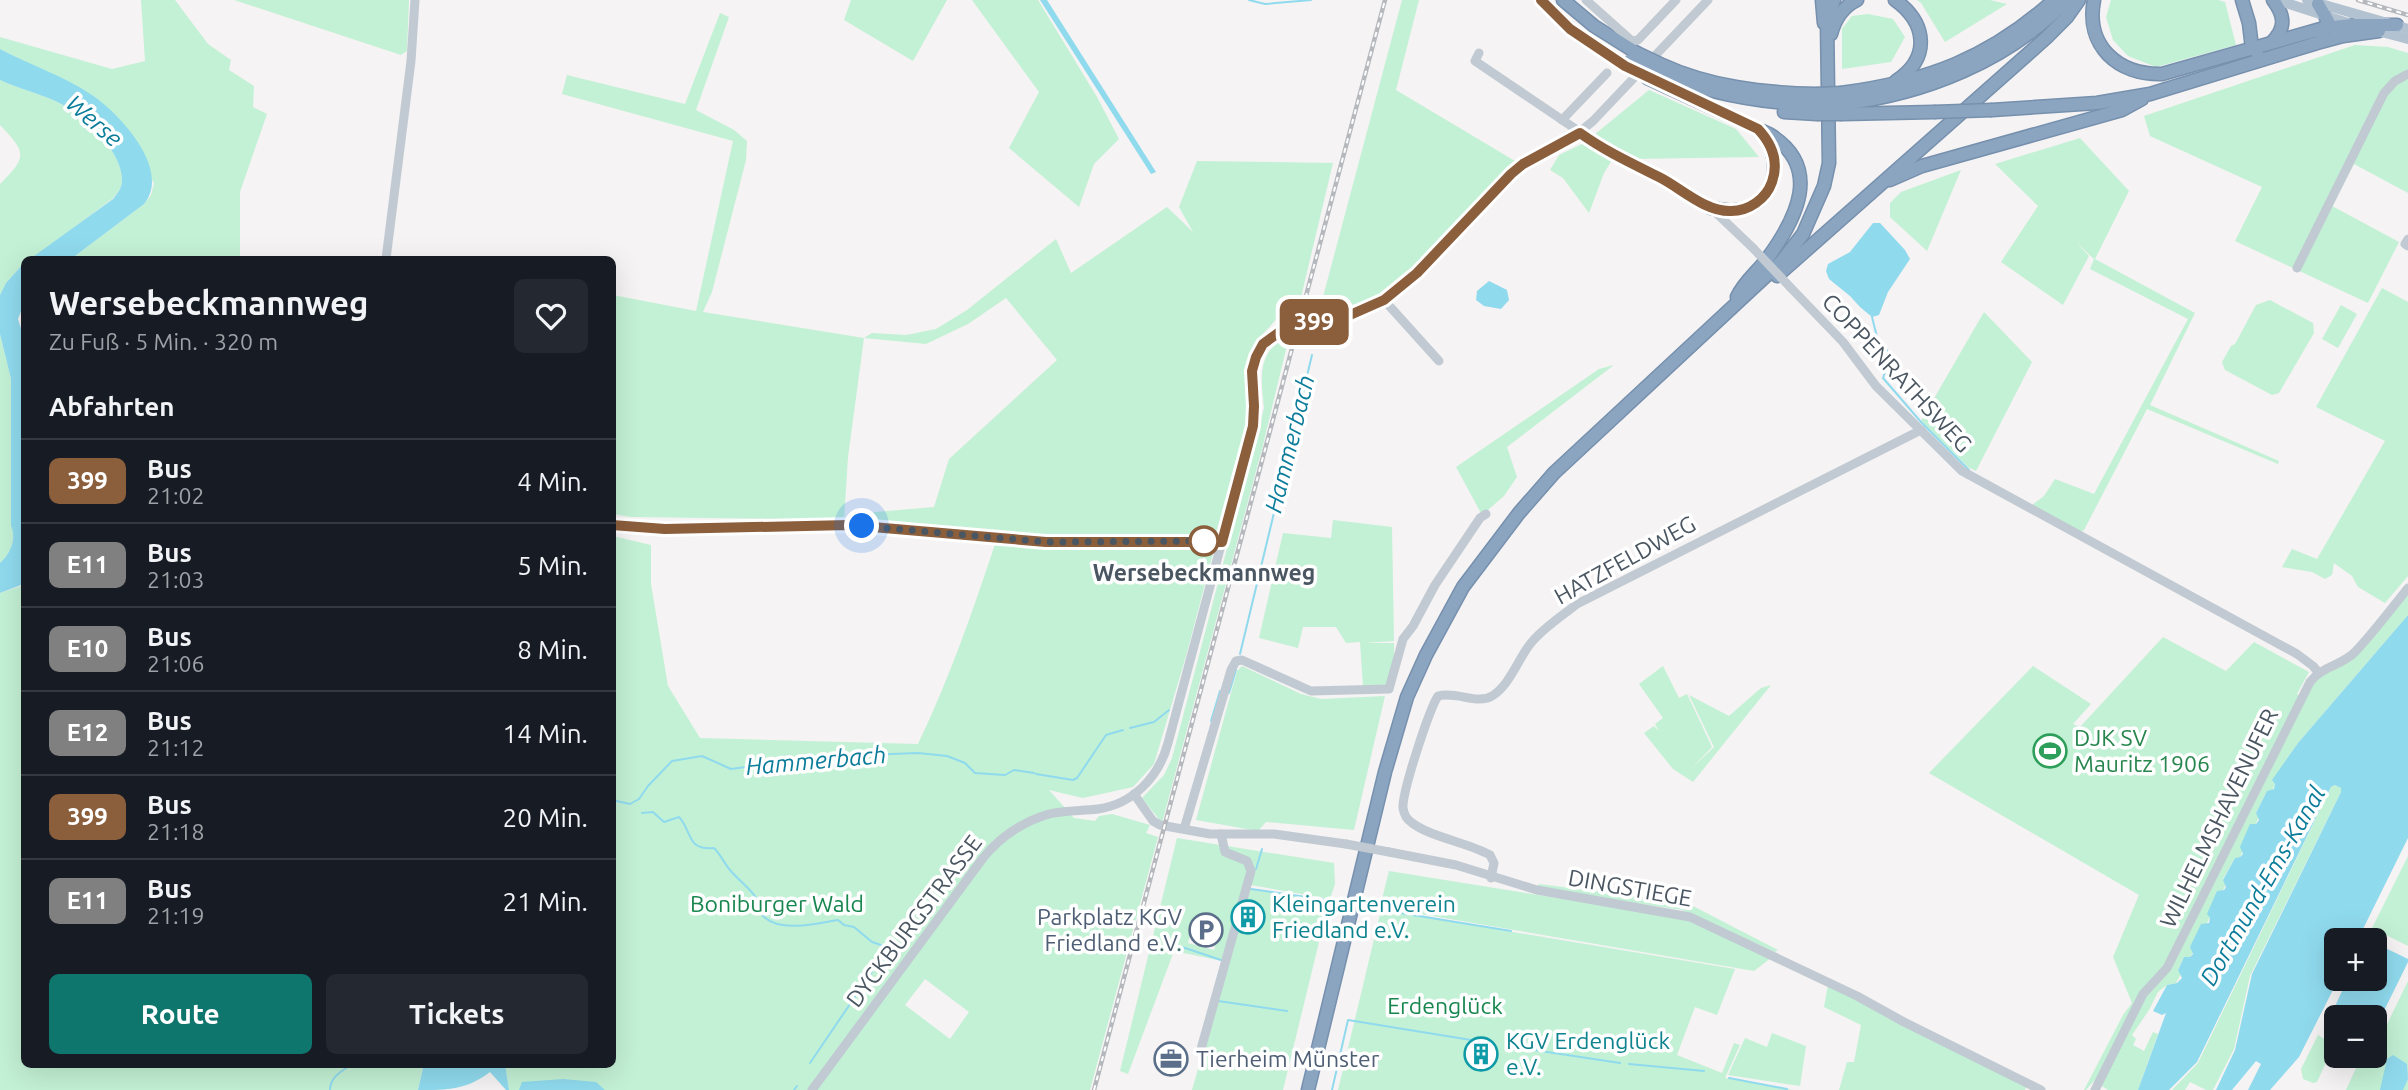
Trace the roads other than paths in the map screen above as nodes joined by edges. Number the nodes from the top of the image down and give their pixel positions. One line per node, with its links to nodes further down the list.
1 (415, 0): 46 (street)
2 (1541, 0): 29 (highway)
3 (1549, 0): 29 (highway)
4 (1563, 0): 29 (highway)
5 (1586, 0): 6 (street)
6 (1676, 0)
7 (1709, 0): 41 (street, DYCKBURGSTRASSE)
8 (1822, 0): 26 (highway)
9 (1834, 0): 26 (highway)
10 (1857, 0): 26 (highway)
11 (1895, 0): 34 (highway)
12 (2054, 0): 34 (highway)
13 (2067, 0): 38 (highway)
14 (2079, 0): 42 (highway)
15 (2094, 0): 27 (highway)
16 (2242, 0): 27 (highway)
17 (2275, 0): 19 (main road); 24 (highway)
18 (2313, 2): 19 (highway); 21 (main road)
19 (2325, 22): 20 (highway); 24 (highway); 25 (highway)
20 (2352, 25): 21 (highway); 22 (main road)
21 (2402, 27)
22 (2379, 31): 23 (main road); 25 (highway)
23 (2408, 39)
24 (2271, 42): 27 (highway)
25 (2317, 43): 30 (highway)
26 (1826, 48): 48 (highway)
27 (2252, 48): 30 (highway)
28 (1479, 53): 39 (street)
29 (1631, 59): 31 (highway); 31 (highway, bridge)
30 (2267, 59): 36 (highway)
31 (1654, 71): 35 (highway); 37 (highway)
32 (1607, 73): 39 (street)
33 (2408, 74): 47 (street)
34 (1890, 85): 38 (highway)
35 (1678, 91): 37 (highway); 40 (highway)
36 (2150, 94): 38 (highway, bridge); 42 (highway)
37 (1817, 104): 38 (highway, bridge); 38 (highway, bridge)
38 (1841, 104)
39 (1562, 120): 41 (street)
40 (1758, 129): 43 (highway); 50 (highway)
41 (1580, 133): 43 (street, COPPENRATHSWEG); 49 (street, DYCKBURGSTRASSE)
42 (1881, 185): 48 (highway)
43 (1711, 208): 52 (street, COPPENRATHSWEG, bridge)
44 (2408, 239): 45 (street)
45 (2408, 246)
46 (386, 256)
47 (2297, 268)
48 (1758, 284): 50 (highway)
49 (1384, 300): 51 (street); 55 (street, DYCKBURGSTRASSE)
50 (1731, 308): 64 (highway)
51 (1439, 361)
52 (1921, 430): 57 (street, COPPENRATHSWEG); 61 (street, HATZFELDWEG)
53 (1486, 514): 59 (street)
54 (616, 525): 55 (street)
55 (1222, 542): 58 (street, DYCKBURGSTRASSE)
56 (2408, 588): 57 (street, WILHELMSHAVENUFER)
57 (2318, 672): 66 (street, WILHELMSHAVENUFER)
58 (1134, 794): 59 (street, DINGSTIEGE); 63 (street, DYCKBURGSTRASSE)
59 (1184, 830): 60 (street, DINGSTIEGE)
60 (1221, 834): 61 (street, DINGSTIEGE, bridge); 62 (street)
61 (1491, 877): 65 (street, DINGSTIEGE)
62 (1201, 1049)
63 (812, 1090)
64 (1308, 1090)
65 (2041, 1090)
66 (2095, 1090)

